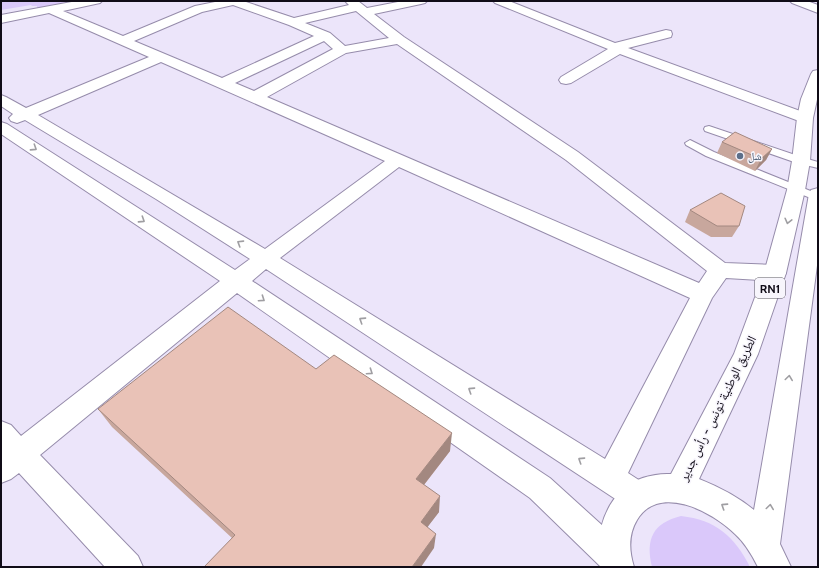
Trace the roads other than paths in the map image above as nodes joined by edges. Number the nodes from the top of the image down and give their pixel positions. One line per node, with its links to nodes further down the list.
1 (96, 1): 8 (street)
2 (236, 1): 10 (street); 14 (street)
3 (421, 1): 6 (street)
4 (499, 1): 15 (street)
5 (796, 1): 7 (street)
6 (358, 6): 10 (street); 13 (street)
7 (818, 9)
8 (51, 10): 9 (street); 14 (street)
9 (1, 19)
10 (293, 22): 12 (street)
11 (666, 34): 15 (street)
12 (325, 36): 16 (street); 20 (street)
13 (399, 40): 16 (street); 32 (street)
14 (122, 41): 17 (street)
15 (617, 48): 19 (street); 24 (street)
16 (342, 50): 21 (street)
17 (160, 57): 20 (street); 23 (street)
18 (818, 74): 24 (street, الطريق الوطنية تونس - رأس جدير / RN1)
19 (566, 80)
20 (223, 83): 21 (street)
21 (255, 97): 28 (street)
22 (1, 100): 23 (street)
23 (26, 114): 25 (street); 31 (street, one-way to 23)
24 (805, 118): 29 (street, الطريق الوطنية تونس - رأس جدير / RN1)
25 (1, 126): 34 (street, one-way to 34)
26 (709, 129): 29 (lane)
27 (690, 143): 30 (lane)
28 (397, 160): 31 (street); 35 (street)
29 (810, 163): 30 (street, الطريق الوطنية تونس - رأس جدير / RN1)
30 (810, 194): 33 (street, الطريق الوطنية تونس - رأس جدير / RN1, one-way to 33); 40 (street, الطريق الوطنية تونس - رأس جدير / RN1, one-way to 30)
31 (266, 259): 34 (street); 37 (street, one-way to 31)
32 (720, 270): 33 (street); 35 (street)
33 (776, 273): 38 (street, الطريق الوطنية تونس - رأس جدير / RN1)
34 (236, 281): 36 (street); 41 (street, one-way to 41)
35 (703, 294): 37 (street)
36 (7, 452): 42 (street)
37 (610, 479): 39 (street)
38 (679, 488): 39 (street, RN1); 40 (street, RN1, one-way to 38)
39 (637, 496): 41 (street, RN1)
40 (769, 556)
41 (616, 562)
42 (127, 567)

